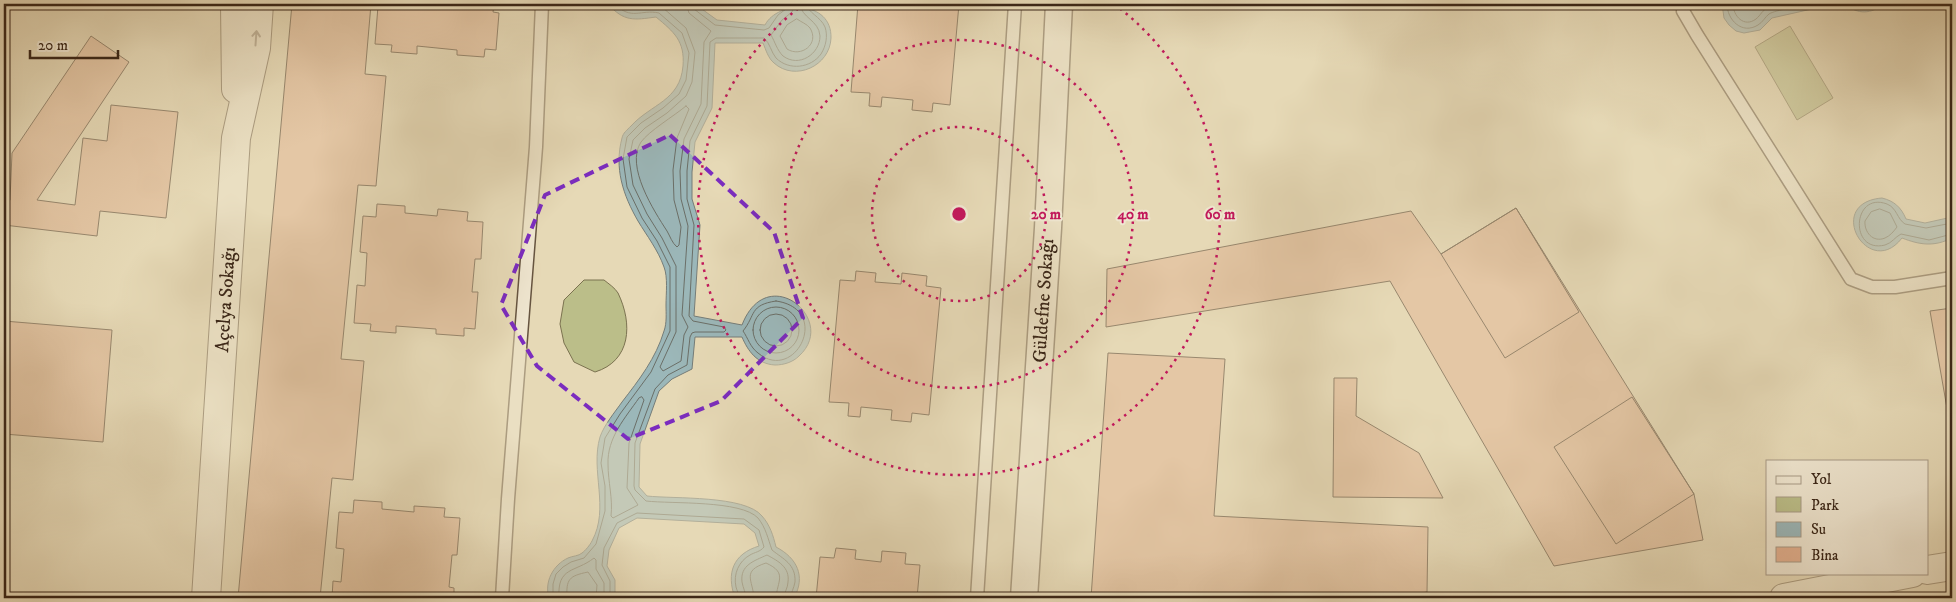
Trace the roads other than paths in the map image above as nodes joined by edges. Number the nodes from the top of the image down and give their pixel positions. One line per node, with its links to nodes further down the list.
1 (235, 4): 7 (street)
2 (259, 4): 7 (street, Açelya Sokağı, one-way to 2)
3 (542, 4): 13 (lane)
4 (1015, 4): 14 (lane)
5 (1059, 4): 15 (street, Güldefne Sokağı)
6 (1686, 4): 8 (lane)
7 (236, 138): 12 (street, Açelya Sokağı)
8 (1952, 278)
9 (1952, 566): 10 (street)
10 (1928, 570)
11 (1907, 574): 16 (street)
12 (206, 598)
13 (502, 598)
14 (977, 598)
15 (1024, 598)
16 (1784, 598)

